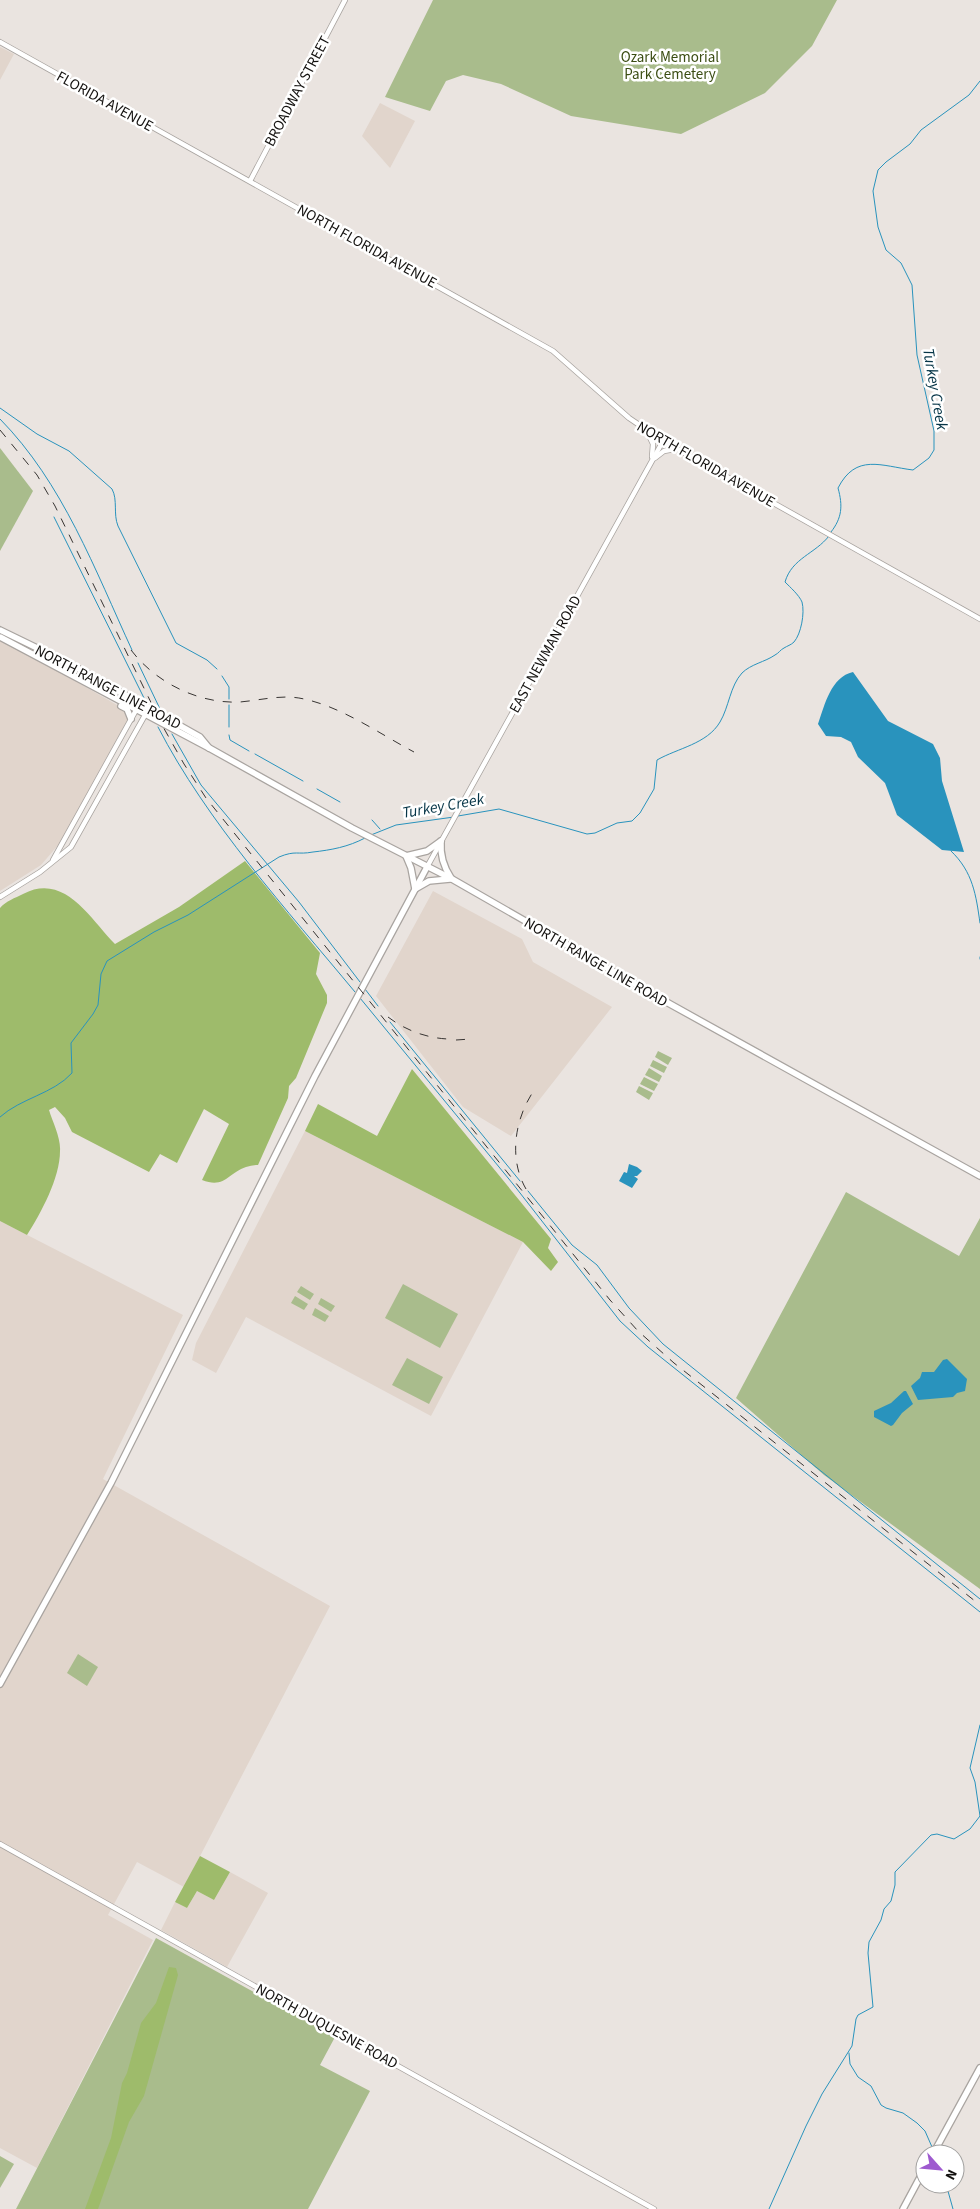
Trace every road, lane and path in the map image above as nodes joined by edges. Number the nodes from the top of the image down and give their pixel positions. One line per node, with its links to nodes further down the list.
1 (345, 0): 4 (street, BROADWAY STREET)
2 (0, 42): 3 (street, FLORIDA AVENUE)
3 (210, 159): 4 (street, NORTH FLORIDA AVENUE)
4 (250, 181): 5 (street, NORTH FLORIDA AVENUE)
5 (646, 430): 6 (street, NORTH FLORIDA AVENUE); 8 (street)
6 (663, 441): 7 (street, NORTH FLORIDA AVENUE); 8 (street, EAST NEWMAN ROAD)
7 (678, 450): 8 (street); 9 (street, NORTH FLORIDA AVENUE)
8 (650, 464): 19 (street, EAST NEWMAN ROAD)
9 (980, 619)
10 (0, 630): 13 (main road, NORTH RANGE LINE ROAD)
11 (0, 637): 12 (main road, NORTH RANGE LINE ROAD)
12 (72, 674): 15 (main road, NORTH RANGE LINE ROAD); 17 (main road)
13 (140, 703): 14 (main road, NORTH RANGE LINE ROAD); 15 (street)
14 (149, 708): 16 (street); 18 (main road, NORTH RANGE LINE ROAD)
15 (136, 711): 16 (main road, NORTH RANGE LINE ROAD); 17 (street)
16 (145, 716): 18 (main road, NORTH RANGE LINE ROAD); 21 (street)
17 (131, 719): 21 (street)
18 (211, 749): 20 (main road, NORTH RANGE LINE ROAD)
19 (441, 841): 20 (main road); 22 (street, EAST NEWMAN ROAD); 23 (main road)
20 (406, 856): 22 (main road, NORTH RANGE LINE ROAD); 24 (main road)
21 (52, 862): 25 (street)
22 (427, 867): 23 (main road, NORTH RANGE LINE ROAD); 24 (main road)
23 (452, 879): 24 (main road); 26 (main road, NORTH RANGE LINE ROAD)
24 (415, 889): 27 (main road)
25 (0, 897)
26 (980, 1176)
27 (0, 1684)
28 (0, 1844): 32 (street, NORTH DUQUESNE ROAD)
29 (980, 2068): 30 (main road)
30 (938, 2144)
31 (915, 2186): 33 (main road)
32 (654, 2209)
33 (902, 2209)

